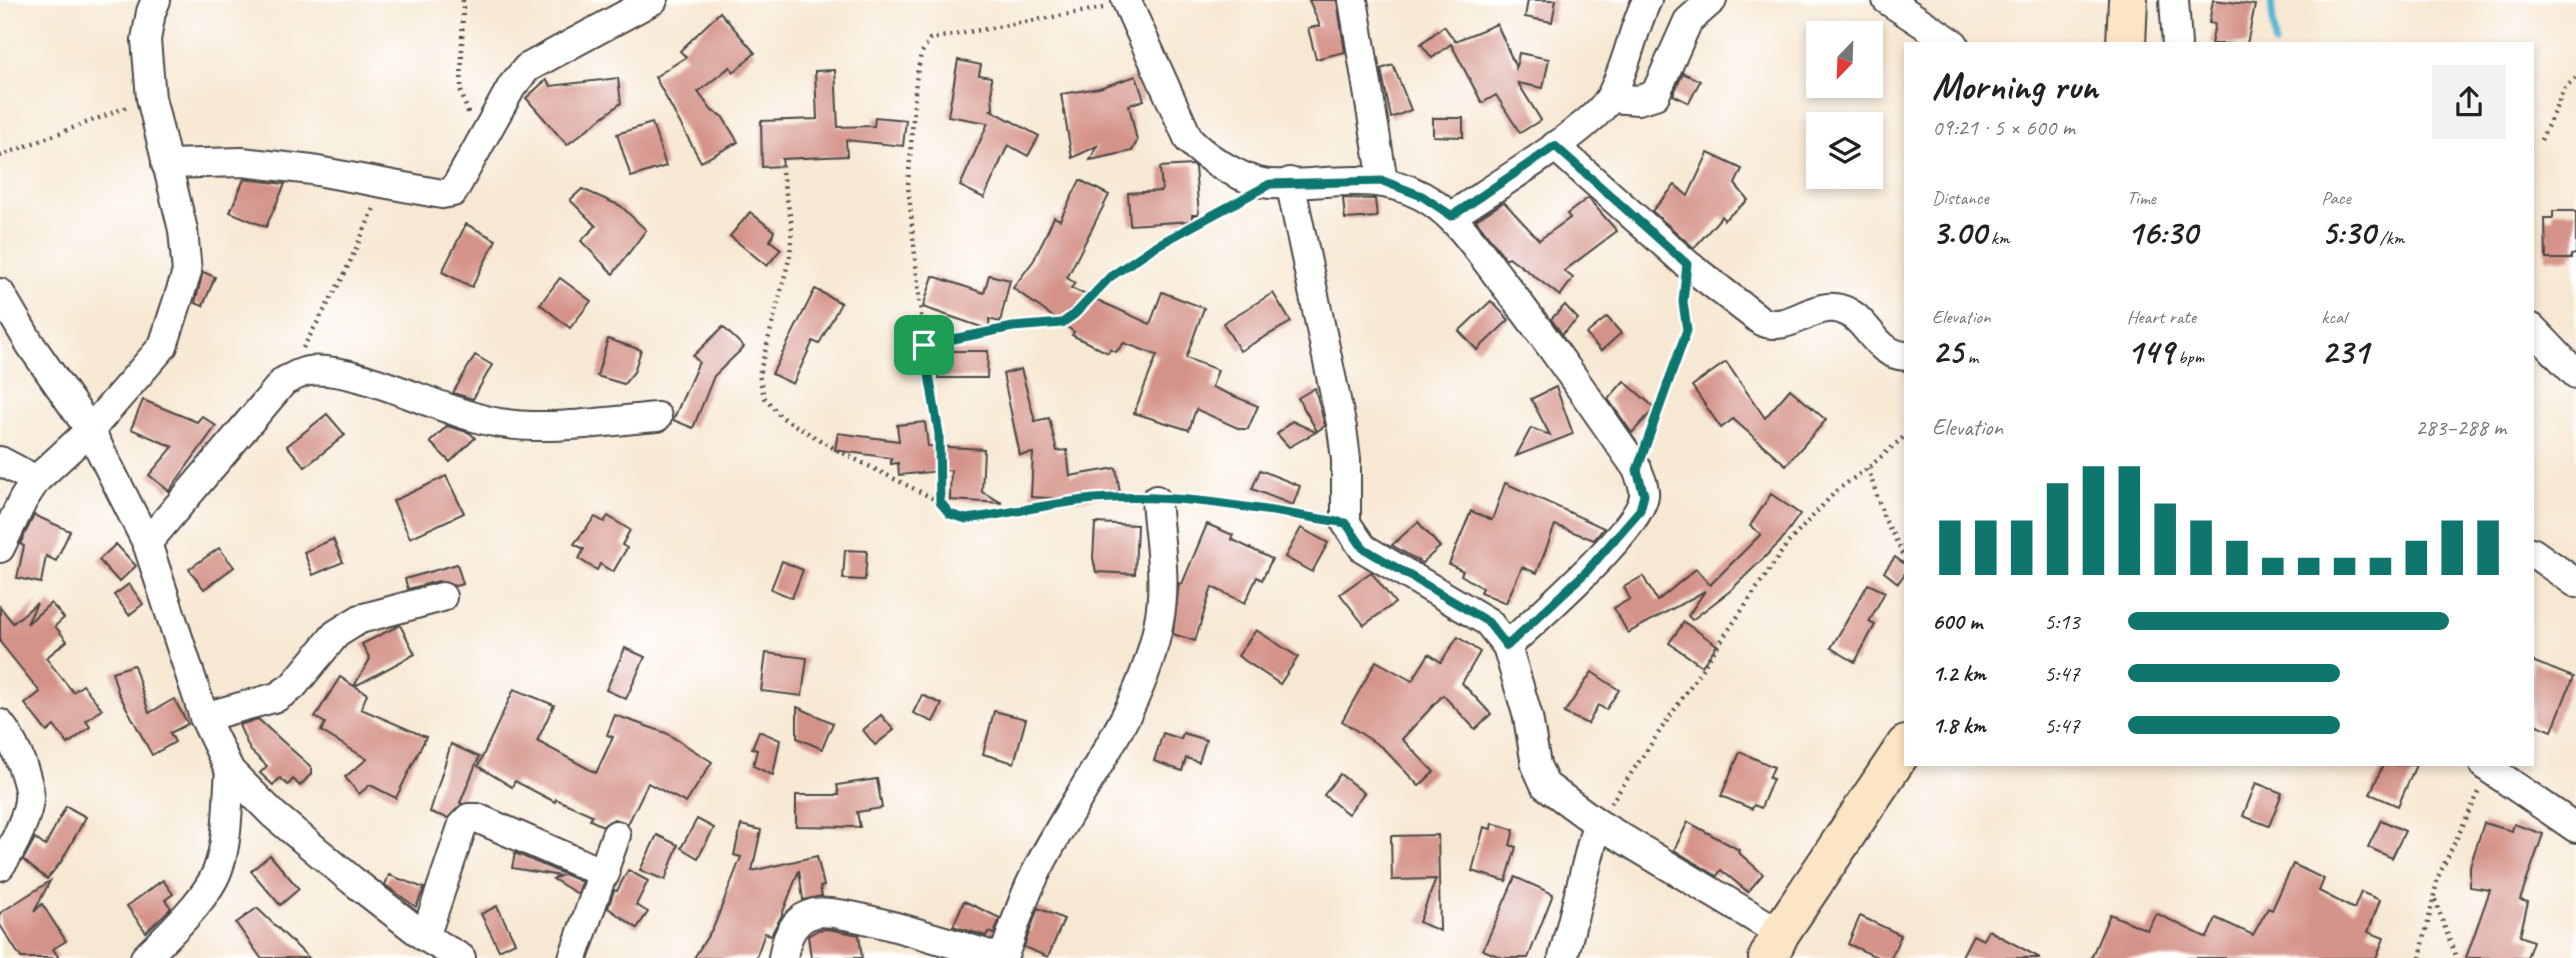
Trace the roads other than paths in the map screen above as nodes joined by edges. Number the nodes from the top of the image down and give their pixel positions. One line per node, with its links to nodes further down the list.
1 (156, 0): 15 (street)
2 (653, 0): 15 (street)
3 (1353, 0): 16 (street)
4 (1647, 0): 13 (street)
5 (1712, 0): 13 (street)
6 (1887, 0): 10 (street)
7 (2128, 0): 11 (street)
8 (2174, 0): 12 (street)
9 (1126, 2): 17 (street)
10 (1951, 42)
11 (2126, 42)
12 (2177, 42)
13 (1611, 98): 14 (street)
14 (1555, 146): 18 (street); 21 (street)
15 (166, 164): 24 (street)
16 (1383, 181): 17 (street); 18 (street)
17 (1280, 183): 33 (street)
18 (1452, 216): 33 (street)
19 (0, 293): 24 (street)
20 (2534, 330): 22 (street)
21 (1904, 356)
22 (2576, 373)
23 (657, 417): 28 (street)
24 (90, 430): 26 (street); 28 (street)
25 (0, 461): 26 (street)
26 (36, 480): 29 (street)
27 (1156, 500): 50 (street)
28 (146, 543): 34 (street)
29 (0, 548)
30 (2534, 553): 31 (street)
31 (2576, 583)
32 (442, 597): 34 (street)
33 (1507, 646): 39 (street)
34 (204, 717): 38 (street)
35 (0, 724): 42 (street)
36 (1904, 748): 45 (street)
37 (2487, 766): 40 (street)
38 (230, 771): 44 (street); 46 (street)
39 (1597, 823): 45 (street); 51 (street)
40 (2576, 828)
41 (616, 835): 43 (street)
42 (0, 866)
43 (605, 874): 44 (street); 48 (street)
44 (425, 937): 47 (street)
45 (1774, 946)
46 (145, 958)
47 (461, 958)
48 (573, 958)
49 (783, 958): 50 (street)
50 (1002, 958)
51 (1563, 958)

